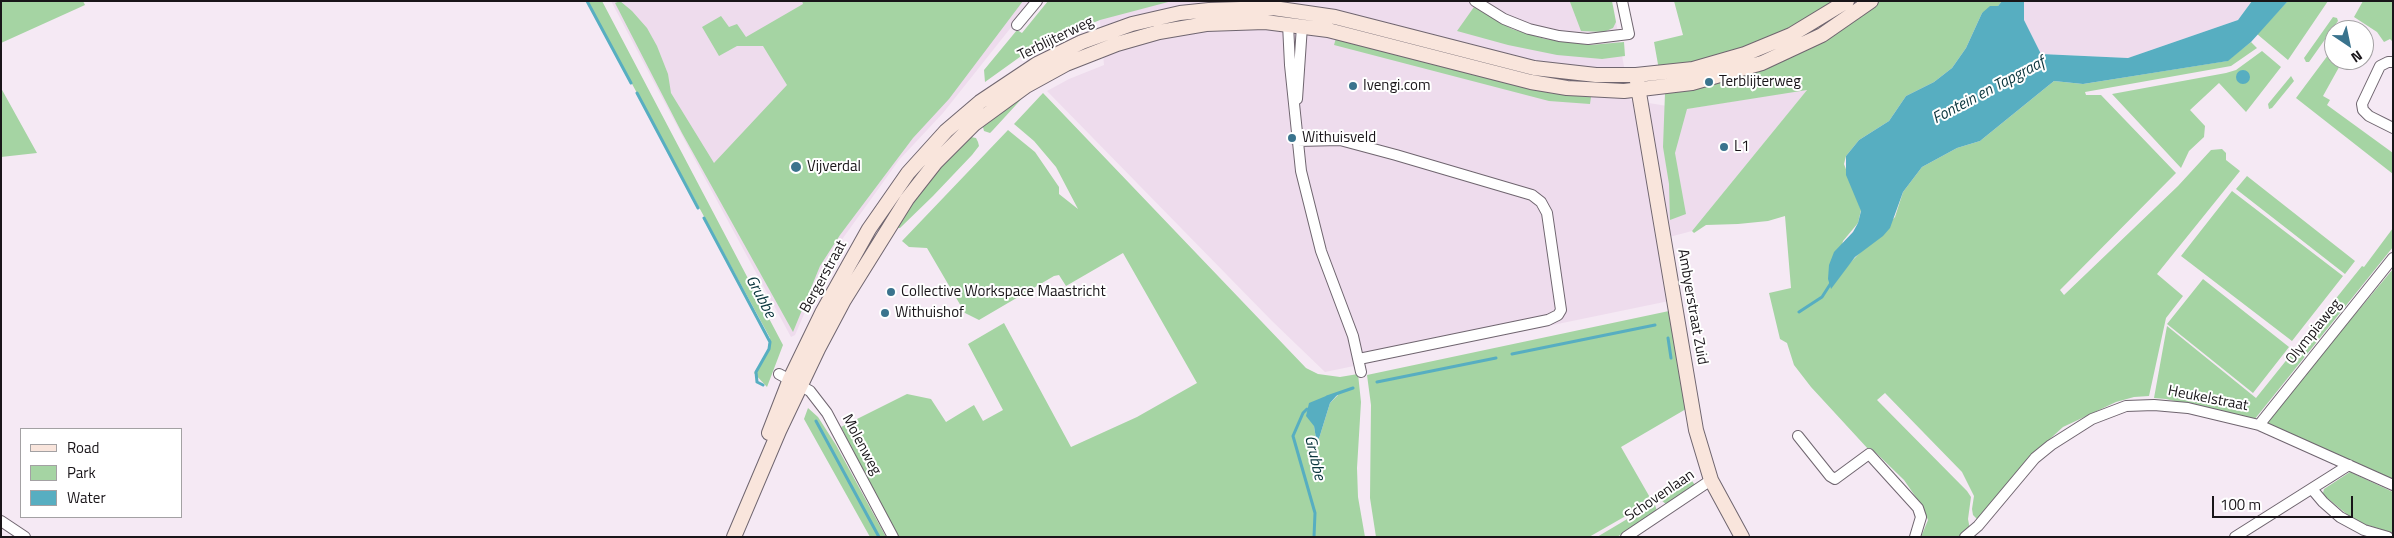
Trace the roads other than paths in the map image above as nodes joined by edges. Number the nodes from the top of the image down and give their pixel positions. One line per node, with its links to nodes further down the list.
1 (1036, 1): 7 (street)
2 (1475, 1): 3 (street)
3 (1622, 1)
4 (1847, 1): 9 (main road, Terblijterweg)
5 (1871, 1): 10 (main road, Terblijterweg)
6 (1296, 12): 9 (main road, Terblijterweg); 10 (main road, Terblijterweg); 11 (main road, Terblijterweg); 13 (street)
7 (1017, 24)
8 (2393, 62): 12 (street)
9 (1636, 75): 10 (main road, Ambyerstraat Zuid)
10 (1638, 90): 21 (main road, Ambyerstraat Zuid)
11 (994, 100): 17 (main road, Bergerstraat)
12 (2393, 128)
13 (1297, 141): 15 (street); 15 (street)
14 (2393, 258): 18 (street, Olympiaweg)
15 (1359, 359): 16 (street)
16 (1361, 372)
17 (790, 379): 26 (main road, Bergerstraat); 27 (street, Molenweg)
18 (2259, 424): 20 (street, Heukelstraat); 31 (street, Heukelstraat)
19 (1798, 436): 30 (street)
20 (2349, 465): 22 (street, Heukelstraat); 23 (street)
21 (1711, 480): 28 (street, Schovenlaan); 29 (main road, Ambyerstraat Zuid)
22 (2393, 485)
23 (2312, 489): 32 (street); 33 (street)
24 (1, 521): 25 (street)
25 (25, 537)
26 (734, 537)
27 (893, 537)
28 (1626, 537)
29 (1742, 537)
30 (1915, 537)
31 (1965, 537)
32 (2235, 537)
33 (2388, 537)

